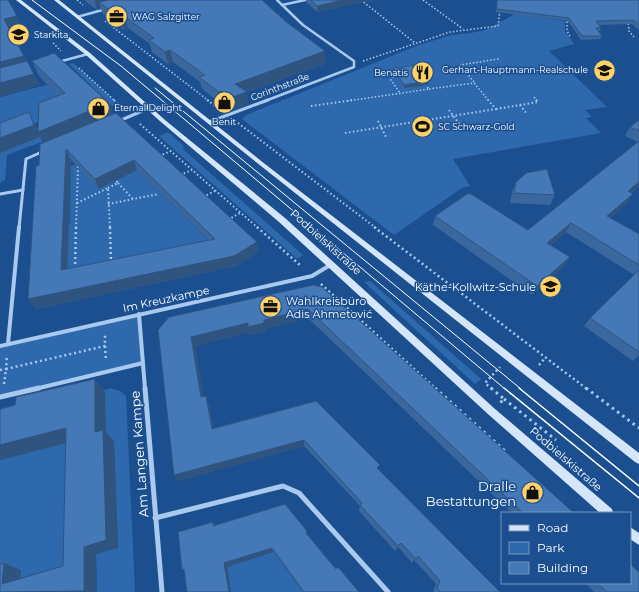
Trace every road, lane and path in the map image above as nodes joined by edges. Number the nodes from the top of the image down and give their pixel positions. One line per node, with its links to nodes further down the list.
1 (18, 0): 20 (main road, Podbielskistraße)
2 (56, 0): 14 (main road, Podbielskistraße)
3 (77, 0): 11 (path)
4 (277, 0): 8 (street)
5 (305, 0): 8 (street)
6 (361, 0): 19 (path)
7 (423, 0): 15 (path)
8 (282, 5): 24 (street)
9 (500, 6): 15 (path)
10 (112, 8): 11 (street)
11 (93, 12): 14 (street); 31 (path)
12 (627, 15): 17 (path)
13 (567, 16): 16 (path)
14 (77, 17): 35 (main road, Podbielskistraße)
15 (463, 30): 19 (path)
16 (570, 36)
17 (634, 37)
18 (49, 39): 21 (path)
19 (415, 43): 24 (path)
20 (88, 54): 21 (street); 34 (main road, Podbielskistraße)
21 (69, 59): 23 (street); 40 (path)
22 (500, 61): 27 (path)
23 (54, 63)
24 (355, 64): 39 (street, Corinthstraße)
25 (396, 74): 29 (path)
26 (422, 80): 28 (path)
27 (474, 82): 28 (path); 36 (path)
28 (429, 89): 29 (path)
29 (400, 93): 33 (path)
30 (534, 97): 32 (path)
31 (210, 101): 35 (path); 39 (path)
32 (519, 105): 36 (path); 38 (path)
33 (311, 106)
34 (149, 108): 40 (street); 42 (main road, Podbielskistraße)
35 (193, 109): 44 (main road, Podbielskistraße)
36 (496, 109): 41 (path)
37 (449, 110): 41 (path)
38 (527, 114)
39 (228, 115): 44 (street, Corinthstraße); 78 (path)
40 (131, 116): 45 (street); 48 (path)
41 (453, 116): 46 (path); 47 (path)
42 (164, 121): 48 (path); 70 (main road, Podbielskistraße)
43 (378, 121): 47 (path)
44 (209, 122): 83 (main road, Podbielskistraße)
45 (114, 123)
46 (460, 125)
47 (381, 127): 49 (path); 50 (path)
48 (146, 129): 52 (path)
49 (345, 133)
50 (386, 137)
51 (48, 150): 60 (street)
52 (171, 151): 53 (path); 55 (path)
53 (155, 158)
54 (84, 164): 66 (path)
55 (192, 170): 57 (path); 61 (path)
56 (114, 178): 58 (path)
57 (176, 178)
58 (118, 183): 59 (path); 64 (path)
59 (108, 188): 66 (path); 67 (path)
60 (23, 190): 62 (street); 76 (street)
61 (215, 190): 65 (path); 68 (path)
62 (0, 194)
63 (158, 194): 64 (path)
64 (133, 199): 67 (path)
65 (199, 199)
66 (77, 203): 72 (path)
67 (108, 204): 71 (path)
68 (240, 213): 69 (path); 73 (path)
69 (224, 222)
70 (332, 264): 73 (street, Im Kreuzkampe); 86 (main road, Podbielskistraße)
71 (111, 265)
72 (75, 273)
73 (312, 276): 74 (street, Im Kreuzkampe); 87 (path)
74 (139, 314): 75 (street, Im Kreuzkampe); 79 (street, Am Langen Kampe)
75 (104, 322): 76 (street, Im Kreuzkampe); 80 (path)
76 (8, 344): 77 (street, Im Kreuzkampe); 80 (path)
77 (0, 346)
78 (546, 357): 83 (path); 88 (path)
79 (143, 363): 84 (street); 93 (street, Am Langen Kampe)
80 (6, 369): 81 (path)
81 (0, 370)
82 (506, 370): 85 (path)
83 (530, 374): 91 (main road, Podbielskistraße)
84 (0, 397)
85 (504, 399): 86 (path); 89 (path)
86 (492, 412): 87 (path); 92 (main road, Podbielskistraße)
87 (478, 426): 90 (path)
88 (639, 428)
89 (556, 440)
90 (506, 452)
91 (639, 459)
92 (607, 512)
93 (155, 518): 96 (street, Am Langen Kampe); 97 (street)
94 (631, 533): 95 (main road)
95 (639, 540)
96 (162, 592)
97 (388, 592)

